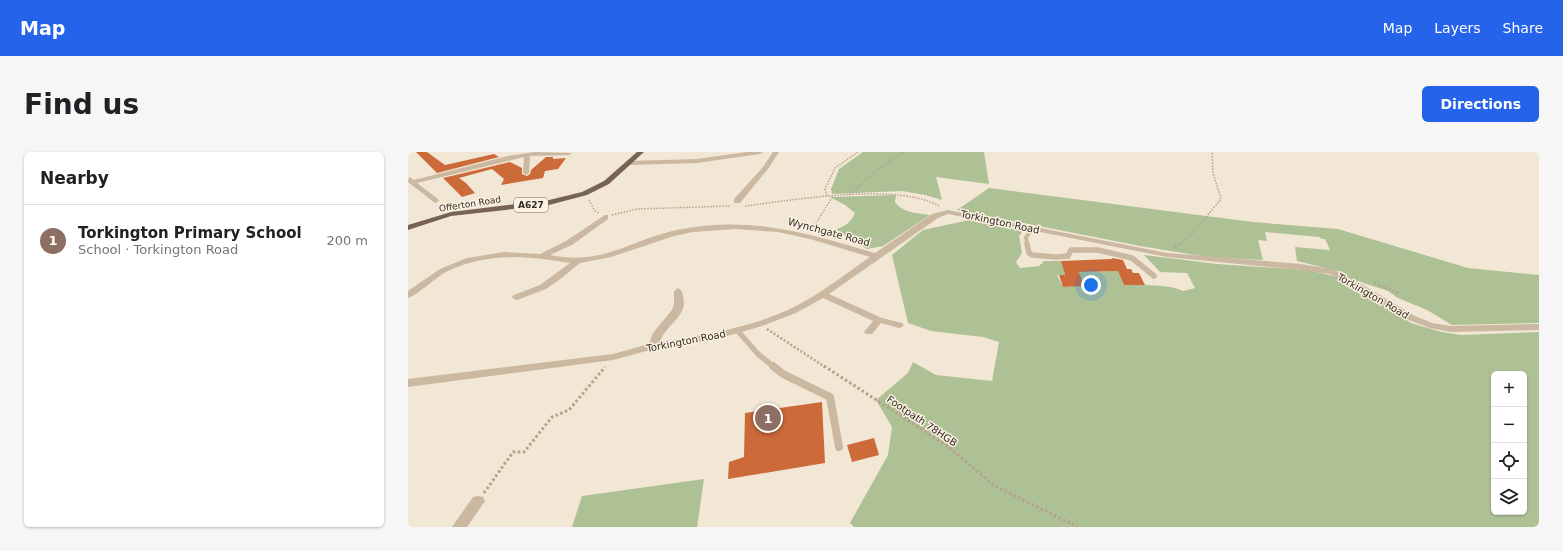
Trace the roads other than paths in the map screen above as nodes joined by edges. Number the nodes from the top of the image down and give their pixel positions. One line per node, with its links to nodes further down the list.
1 (641, 152): 6 (main road, Offerton Road / A627)
2 (760, 152): 6 (street)
3 (776, 152): 10 (street)
4 (569, 153): 5 (street)
5 (527, 155): 7 (street); 8 (street)
6 (629, 163): 12 (main road, Offerton Road / A627)
7 (526, 173)
8 (410, 180): 9 (street)
9 (435, 201)
10 (738, 203)
11 (605, 217): 14 (street)
12 (408, 228)
13 (1033, 229): 15 (street, Torkington Road); 17 (lane); 24 (street, Torkington Road)
14 (542, 256): 16 (street, Wynchgate Road); 20 (street, Wynchgate Road)
15 (876, 256): 16 (street, Wynchgate Road); 19 (street, Torkington Road)
16 (578, 261): 21 (street)
17 (1154, 276)
18 (678, 290): 27 (street)
19 (824, 294): 22 (street); 25 (street, Torkington Road)
20 (408, 295)
21 (517, 297)
22 (879, 320): 23 (street); 26 (street)
23 (899, 325)
24 (1539, 327)
25 (736, 330): 27 (street, Torkington Road); 29 (lane)
26 (868, 332)
27 (653, 346): 28 (street, Torkington Road)
28 (408, 383)
29 (839, 448)
30 (478, 501): 31 (street)
31 (459, 527)

